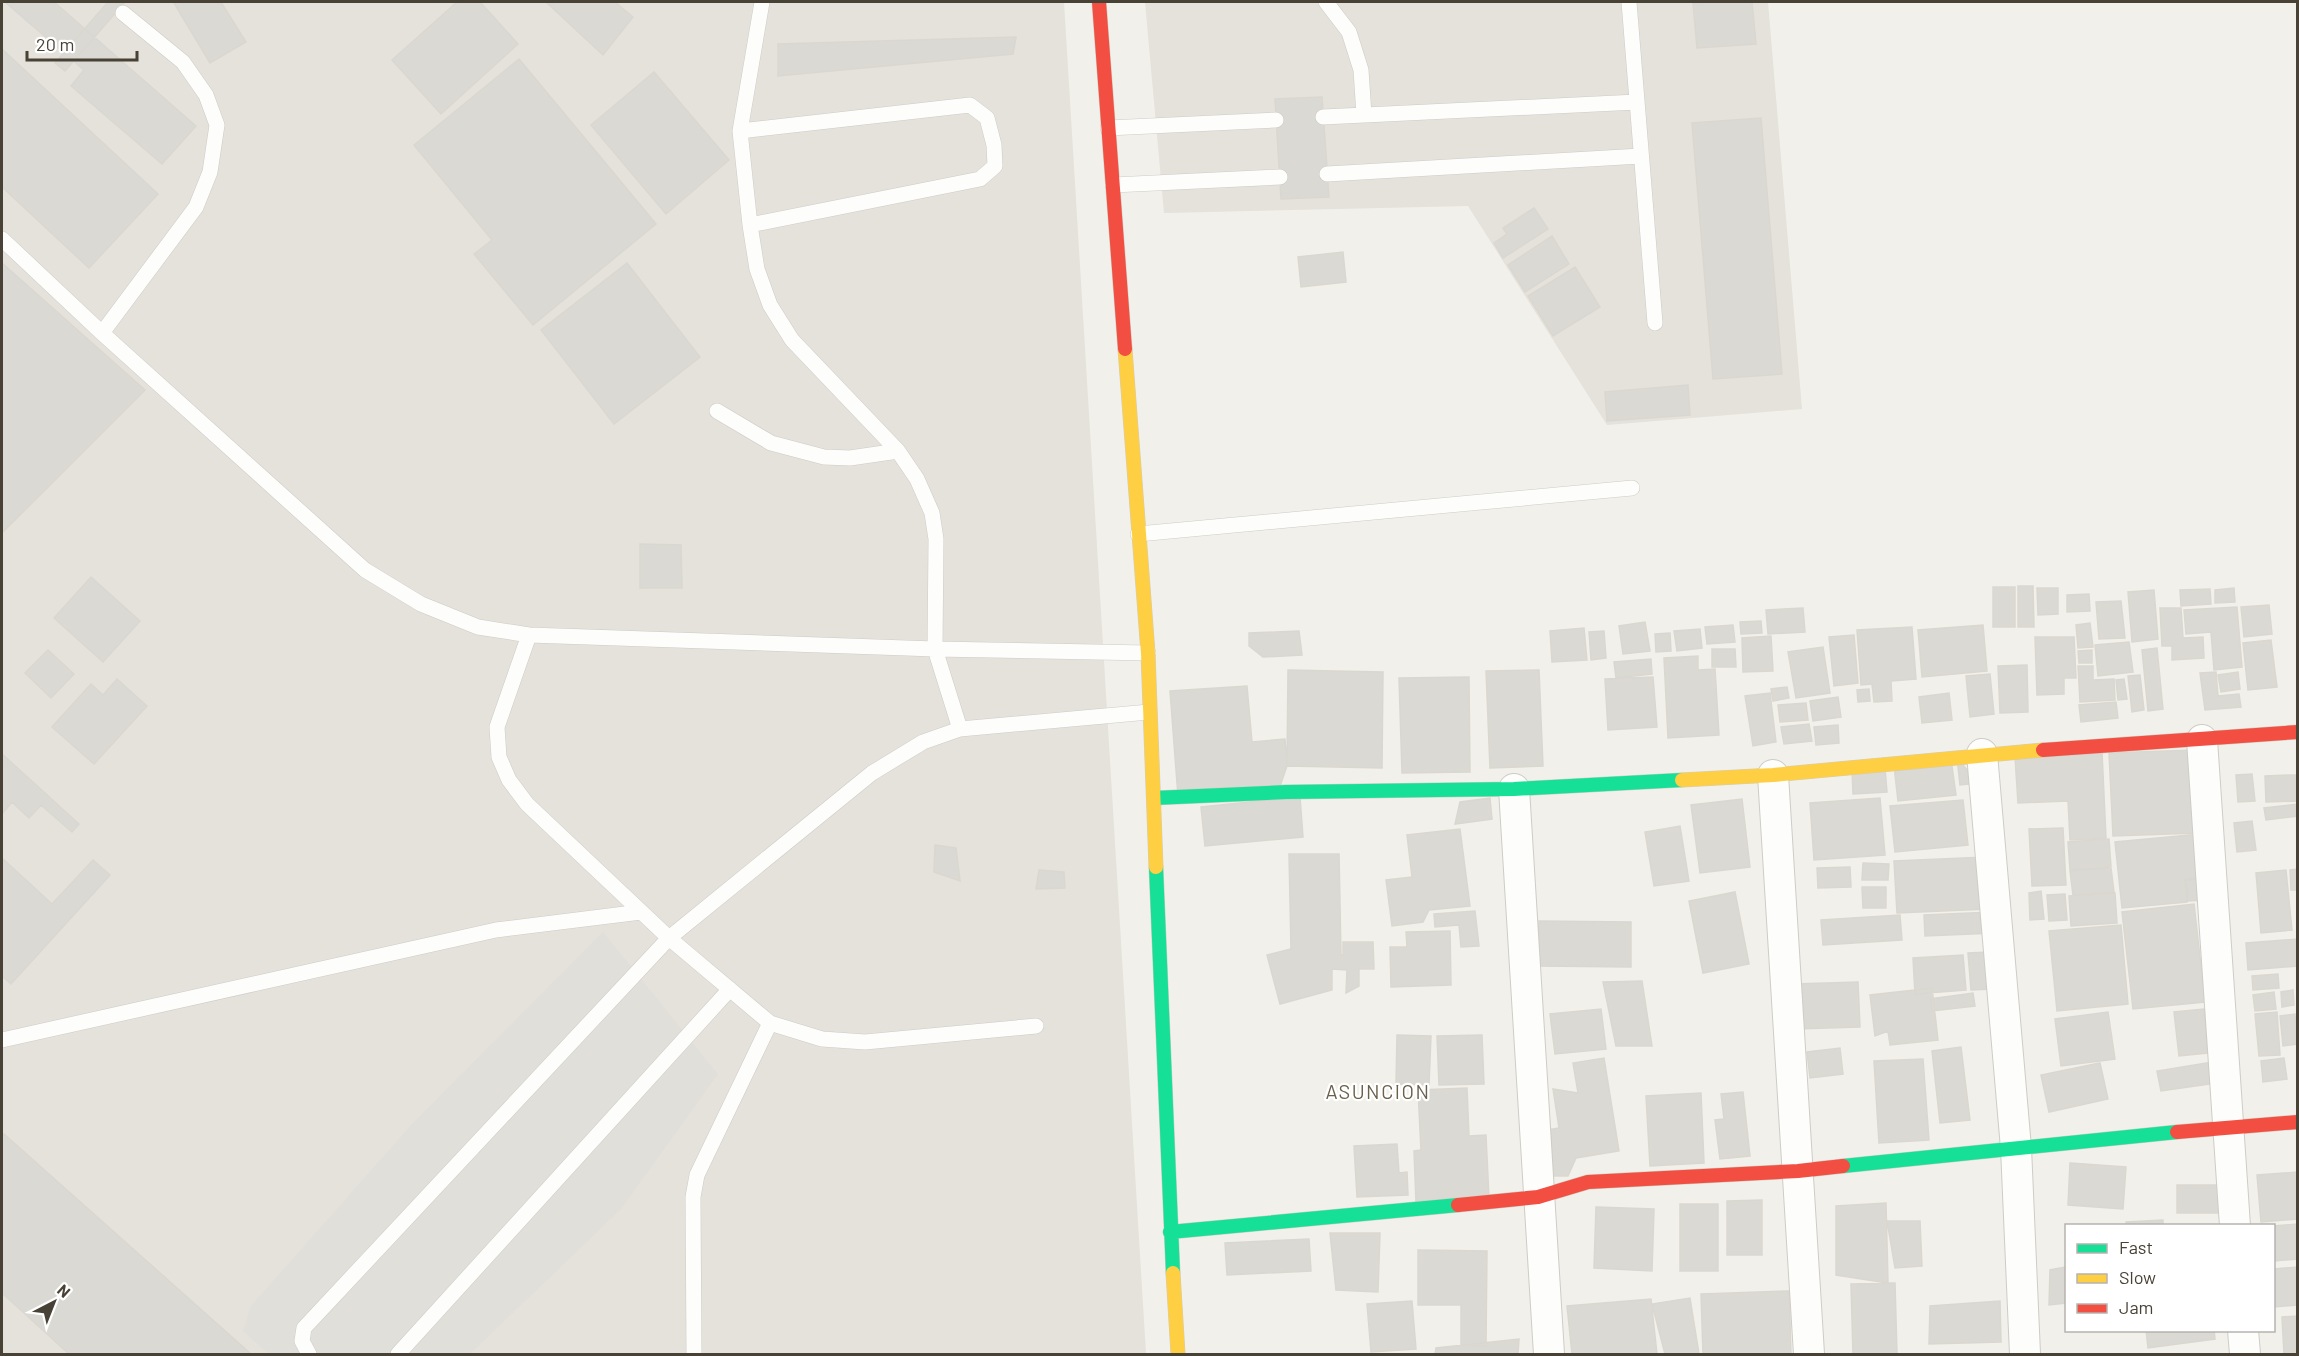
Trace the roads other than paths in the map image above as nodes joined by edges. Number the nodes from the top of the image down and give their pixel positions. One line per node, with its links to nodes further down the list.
1 (762, 2): 11 (lane)
2 (1099, 2): 10 (street)
3 (1326, 2): 7 (lane)
4 (1629, 2): 6 (lane)
5 (123, 13): 19 (lane)
6 (1637, 102): 7 (lane); 12 (lane)
7 (1364, 115): 8 (lane)
8 (1323, 117)
9 (1276, 120): 10 (lane)
10 (1108, 128): 15 (street)
11 (740, 131): 16 (lane); 16 (lane)
12 (1641, 156): 13 (lane); 18 (lane)
13 (1327, 174)
14 (1280, 177): 15 (lane)
15 (1113, 185): 23 (street)
16 (750, 225): 21 (lane)
17 (2, 239): 19 (lane)
18 (1655, 323)
19 (102, 333): 24 (lane)
20 (717, 411): 21 (lane)
21 (898, 452): 25 (lane)
22 (1632, 488): 23 (lane)
23 (1138, 534): 26 (street)
24 (529, 635): 25 (lane); 35 (lane)
25 (935, 649): 26 (lane); 28 (lane)
26 (1148, 653): 27 (street)
27 (1149, 712): 28 (lane); 34 (street)
28 (960, 729): 36 (lane)
29 (2298, 732): 30 (street)
30 (2202, 740): 31 (street); 42 (street)
31 (1982, 754): 32 (street); 43 (street)
32 (1773, 775): 33 (street); 44 (street)
33 (1514, 789): 34 (street); 45 (street)
34 (1154, 798): 47 (street)
35 (641, 912): 36 (lane); 40 (lane)
36 (669, 938): 37 (lane); 49 (lane)
37 (730, 989): 38 (lane); 50 (lane)
38 (770, 1023): 39 (lane); 51 (lane)
39 (1036, 1026)
40 (2, 1040)
41 (2298, 1122): 42 (street)
42 (2227, 1128): 43 (street); 46 (street)
43 (2016, 1149): 44 (street); 55 (street)
44 (1798, 1171): 45 (street); 54 (street)
45 (1538, 1197): 47 (street); 53 (street)
46 (2235, 1224)
47 (1170, 1232): 52 (street)
48 (2243, 1332): 56 (street)
49 (309, 1354)
50 (398, 1354)
51 (694, 1354)
52 (1178, 1354)
53 (1549, 1354)
54 (1809, 1354)
55 (2025, 1354)
56 (2245, 1354)

